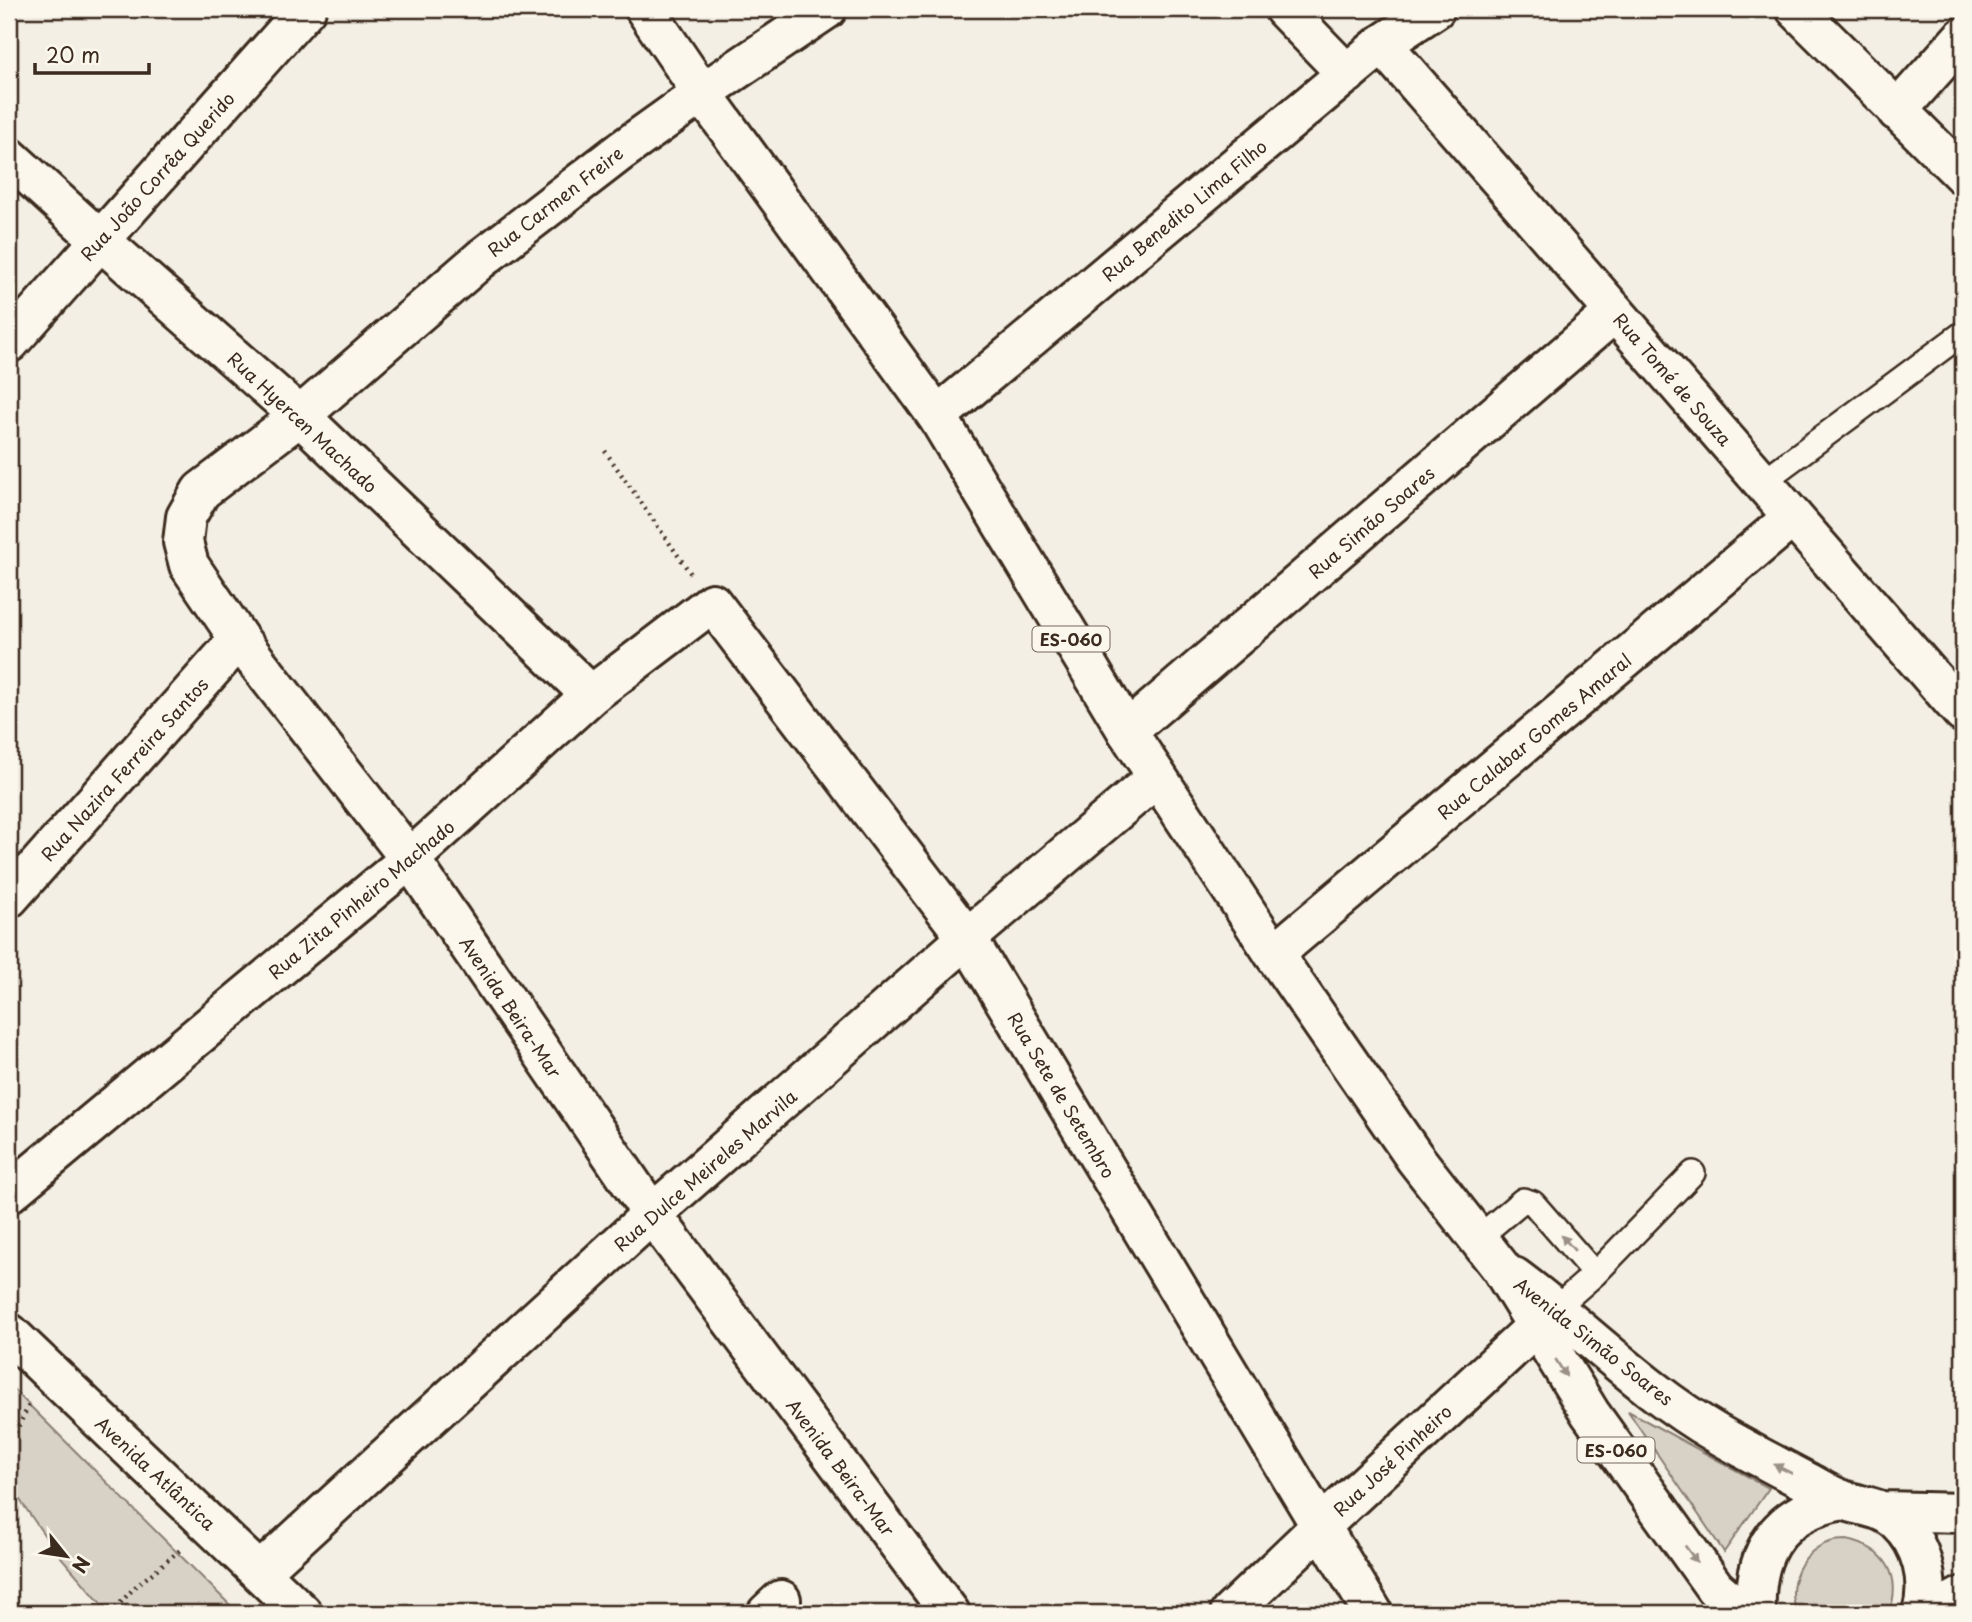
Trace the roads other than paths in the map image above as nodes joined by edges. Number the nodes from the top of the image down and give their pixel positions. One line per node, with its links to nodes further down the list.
1 (306, 9): 14 (street, Rua João Corrêa Querido)
2 (645, 9): 10 (street, ES-060)
3 (827, 9): 10 (street, Rua Carmen Freire)
4 (1284, 9): 9 (street)
5 (1436, 9): 8 (street, Rua Benedito Lima Filho)
6 (1796, 9): 11 (street)
7 (1963, 37): 11 (street)
8 (1382, 44): 9 (street, Rua Benedito Lima Filho); 15 (street, Rua Tomé de Souza)
9 (1347, 74): 19 (street, Rua Benedito Lima Filho)
10 (702, 93): 18 (street, Rua Carmen Freire); 19 (street, ES-060)
11 (1898, 111): 13 (street)
12 (9, 157): 14 (street, Rua Hyercen Machado)
13 (1963, 175)
14 (100, 240): 17 (street, Rua João Corrêa Querido); 18 (street, Rua Hyercen Machado)
15 (1615, 312): 20 (street, Rua Tomé de Souza); 26 (street, Rua Simão Soares)
16 (1963, 333): 20 (lane)
17 (9, 343)
18 (300, 416): 23 (street, Avenida Beira-Mar); 24 (street, Rua Hyercen Machado)
19 (937, 416): 26 (street, ES-060)
20 (1762, 482): 21 (street, Rua Tomé de Souza)
21 (1793, 517): 25 (street, Rua Tomé de Souza); 31 (street, Rua Calabar Gomes Amaral)
22 (712, 603): 24 (street, Rua Zita Pinheiro Machado); 30 (street, Rua Sete de Setembro)
23 (239, 639): 28 (street, Avenida Beira-Mar); 29 (street, Rua Nazira Ferreira Santos)
24 (591, 695): 28 (street, Rua Zita Pinheiro Machado)
25 (1963, 713)
26 (1127, 731): 27 (street, ES-060)
27 (1157, 777): 30 (street, Rua Dulce Meireles Marvila); 31 (street, ES-060)
28 (410, 859): 33 (street, Rua Zita Pinheiro Machado); 34 (street, Avenida Beira-Mar)
29 (9, 898)
30 (967, 938): 34 (street, Rua Dulce Meireles Marvila); 42 (street, Rua Sete de Setembro)
31 (1275, 954): 35 (street, ES-060)
32 (1693, 1173): 36 (lane)
33 (9, 1193)
34 (652, 1214): 43 (street, Rua Dulce Meireles Marvila); 46 (street, Avenida Beira-Mar)
35 (1489, 1253): 36 (lane, one-way to 35); 37 (street, Avenida Simão Soares / ES-060)
36 (1595, 1274): 37 (lane)
37 (1545, 1317): 39 (street, Avenida Simão Soares / ES-060, one-way to 37); 42 (street, Rua José Pinheiro); 49 (street, Avenida Simão Soares / ES-060, one-way to 49)
38 (9, 1333): 43 (street, Avenida Atlântica)
39 (1843, 1500): 40 (street, Avenida Simão Soares / ES-060); 49 (street, Avenida Simão Soares / ES-060)
40 (1884, 1511): 41 (street, Avenida Simão Soares); 50 (street)
41 (1963, 1513)
42 (1322, 1525): 47 (street, Rua José Pinheiro); 48 (street, Rua Sete de Setembro)
43 (260, 1572): 45 (street, Avenida Atlântica)
44 (1963, 1596): 51 (street)
45 (302, 1613)
46 (950, 1613)
47 (1230, 1613)
48 (1373, 1613)
49 (1754, 1613)
50 (1922, 1613)
51 (1932, 1613)

